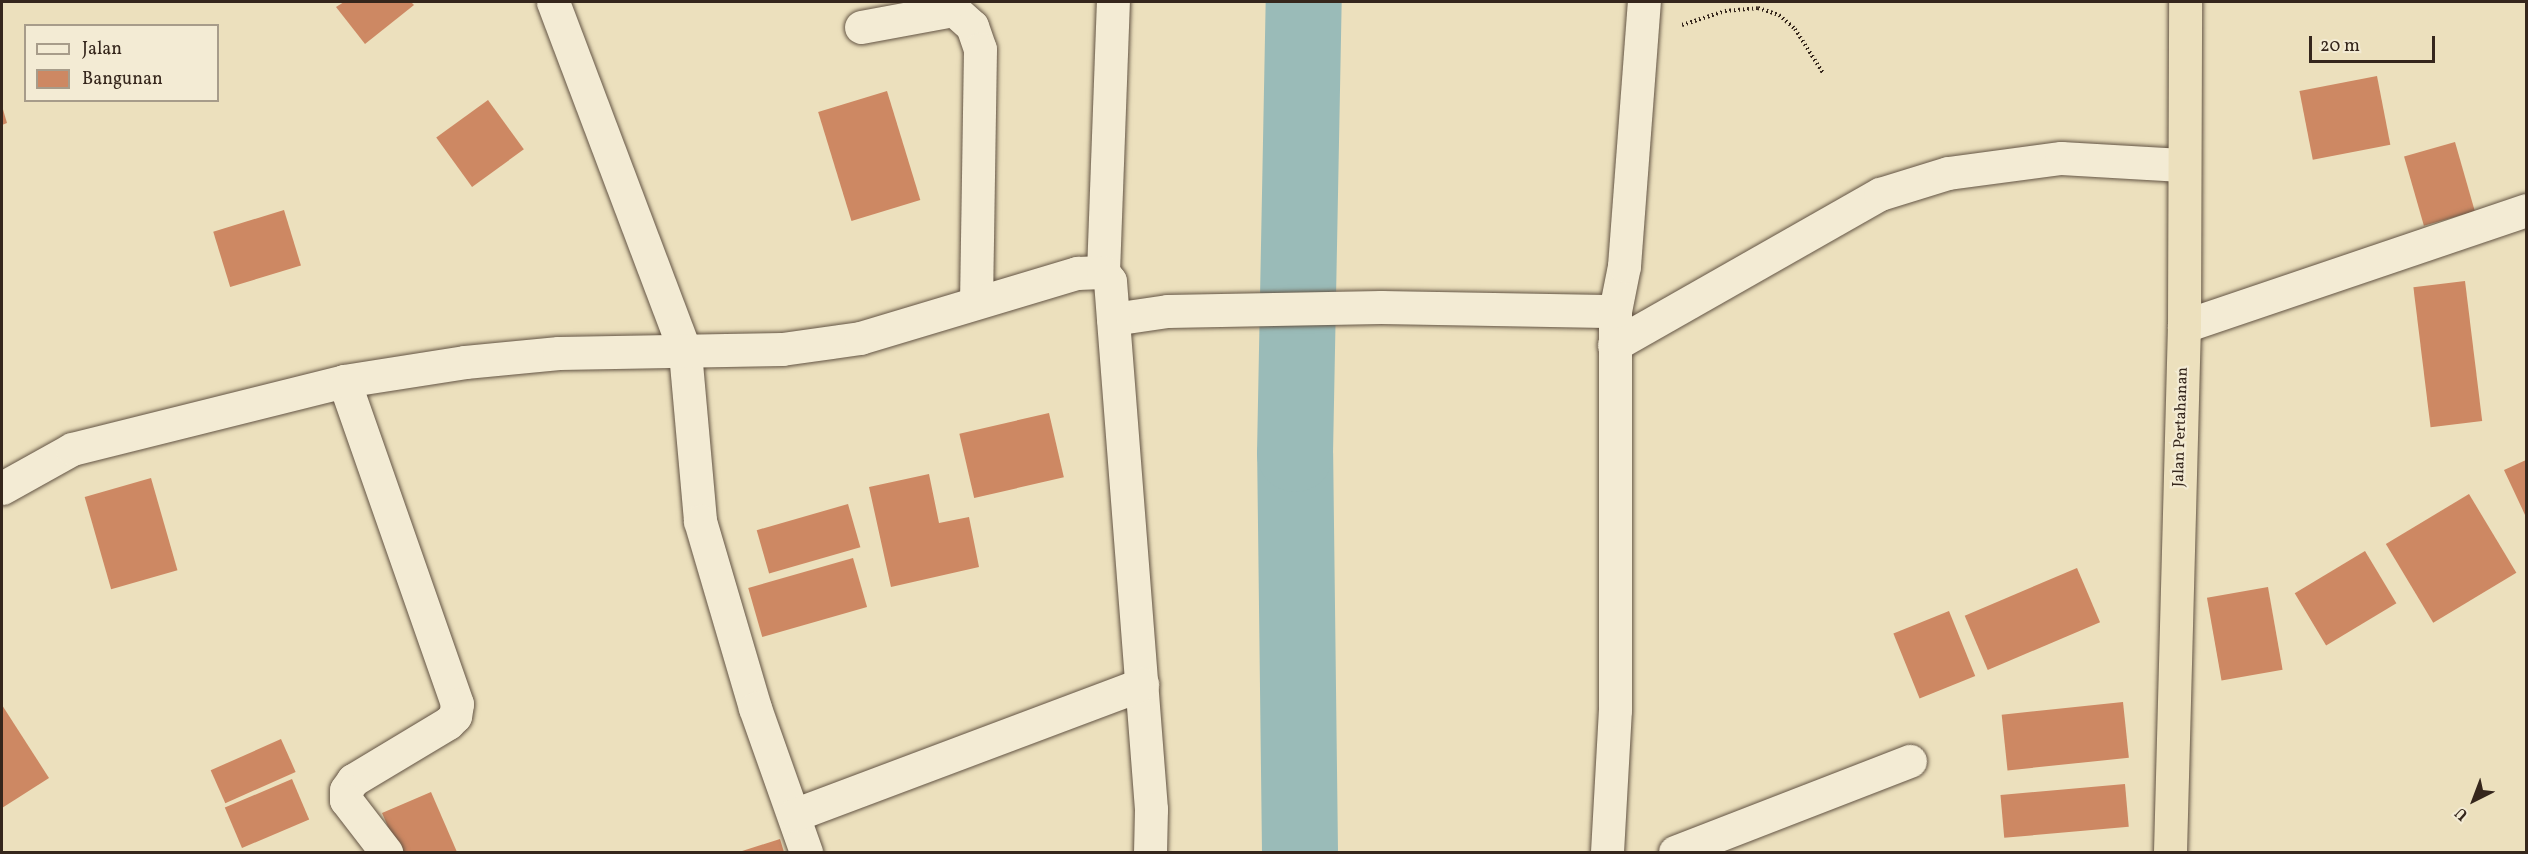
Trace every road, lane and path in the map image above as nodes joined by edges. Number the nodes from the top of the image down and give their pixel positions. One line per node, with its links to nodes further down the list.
1 (553, 2): 16 (street)
2 (1113, 2): 10 (street)
3 (1644, 2): 6 (street)
4 (2185, 2): 8 (highway, Jalan Pertahanan)
5 (861, 27): 11 (street)
6 (1644, 37): 7 (path); 12 (street)
7 (1823, 73)
8 (2182, 165): 14 (highway, Jalan Pertahanan); 15 (street)
9 (2526, 210): 14 (street)
10 (1103, 272): 11 (street); 13 (street)
11 (976, 302): 16 (street)
12 (1615, 311): 13 (street); 15 (street)
13 (1113, 319): 19 (street)
14 (2184, 326): 27 (highway, Jalan Pertahanan)
15 (1614, 345): 25 (street)
16 (685, 352): 17 (street); 21 (street)
17 (344, 381): 18 (street); 22 (street)
18 (2, 488)
19 (1142, 684): 21 (street); 24 (street)
20 (1910, 761): 26 (street)
21 (794, 814): 23 (street)
22 (386, 852)
23 (806, 852)
24 (1150, 852)
25 (1607, 852)
26 (1675, 852)
27 (2170, 852)

